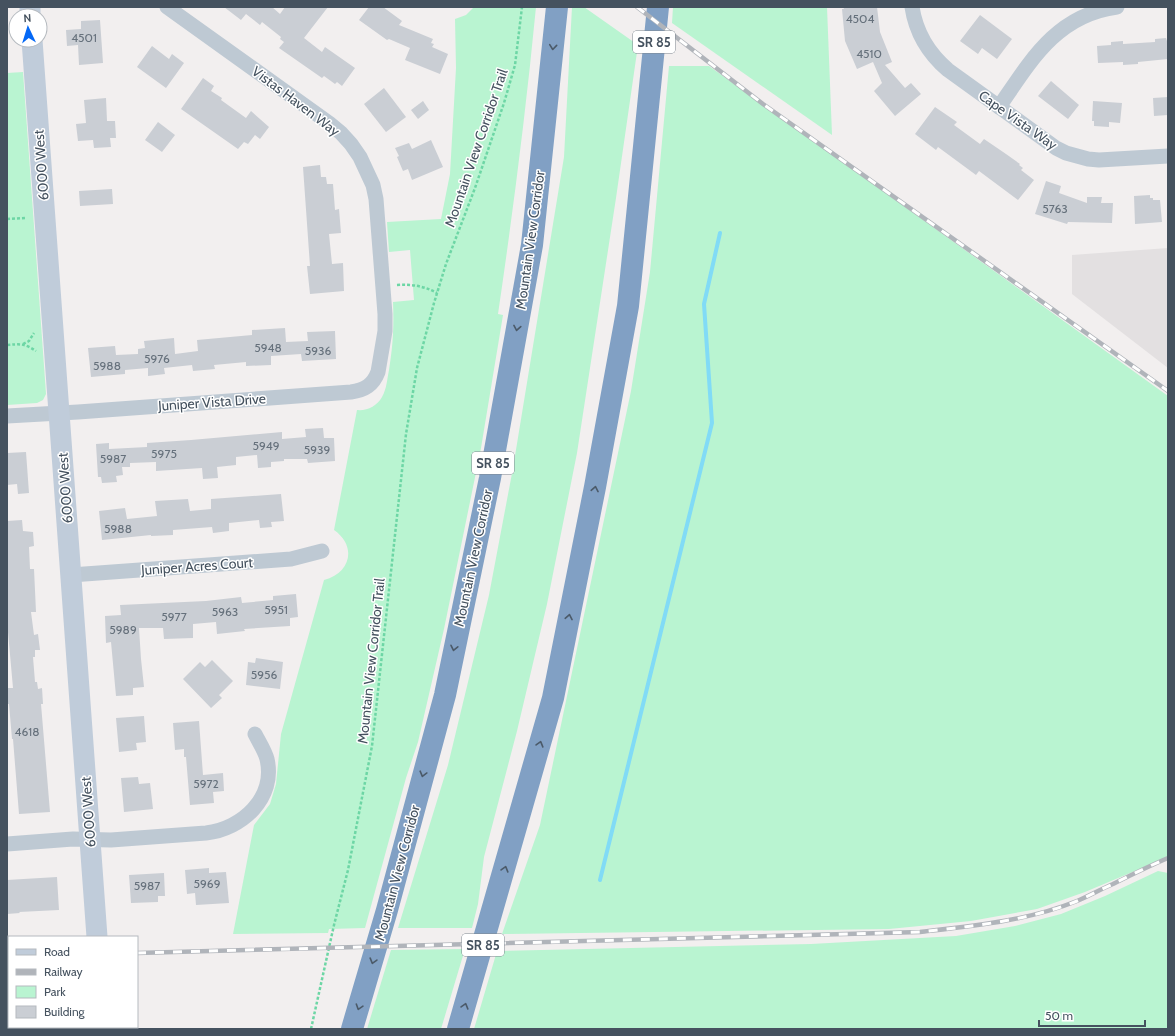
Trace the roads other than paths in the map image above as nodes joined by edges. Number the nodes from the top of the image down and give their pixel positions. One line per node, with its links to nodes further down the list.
1 (167, 7): 9 (street, Vistas Haven Way)
2 (658, 7): 19 (highway, SR 85, one-way to 2)
3 (912, 7): 7 (street, Cape Vista Way)
4 (1117, 7): 7 (street)
5 (557, 8): 18 (highway, Mountain View Corridor / SR 85, one-way to 18)
6 (33, 48): 10 (street, 6000 West)
7 (999, 107): 8 (street, Cape Vista Way)
8 (1168, 156)
9 (364, 389): 10 (street, Juniper Vista Drive)
10 (59, 413): 11 (street, Juniper Vista Drive); 13 (street, 6000 West)
11 (7, 416)
12 (322, 551): 13 (street, Juniper Acres Court)
13 (71, 575): 15 (street, 6000 West)
14 (255, 734): 15 (street)
15 (90, 840): 16 (street); 17 (street, 6000 West)
16 (7, 844)
17 (97, 936)
18 (352, 1029)
19 (458, 1029)

